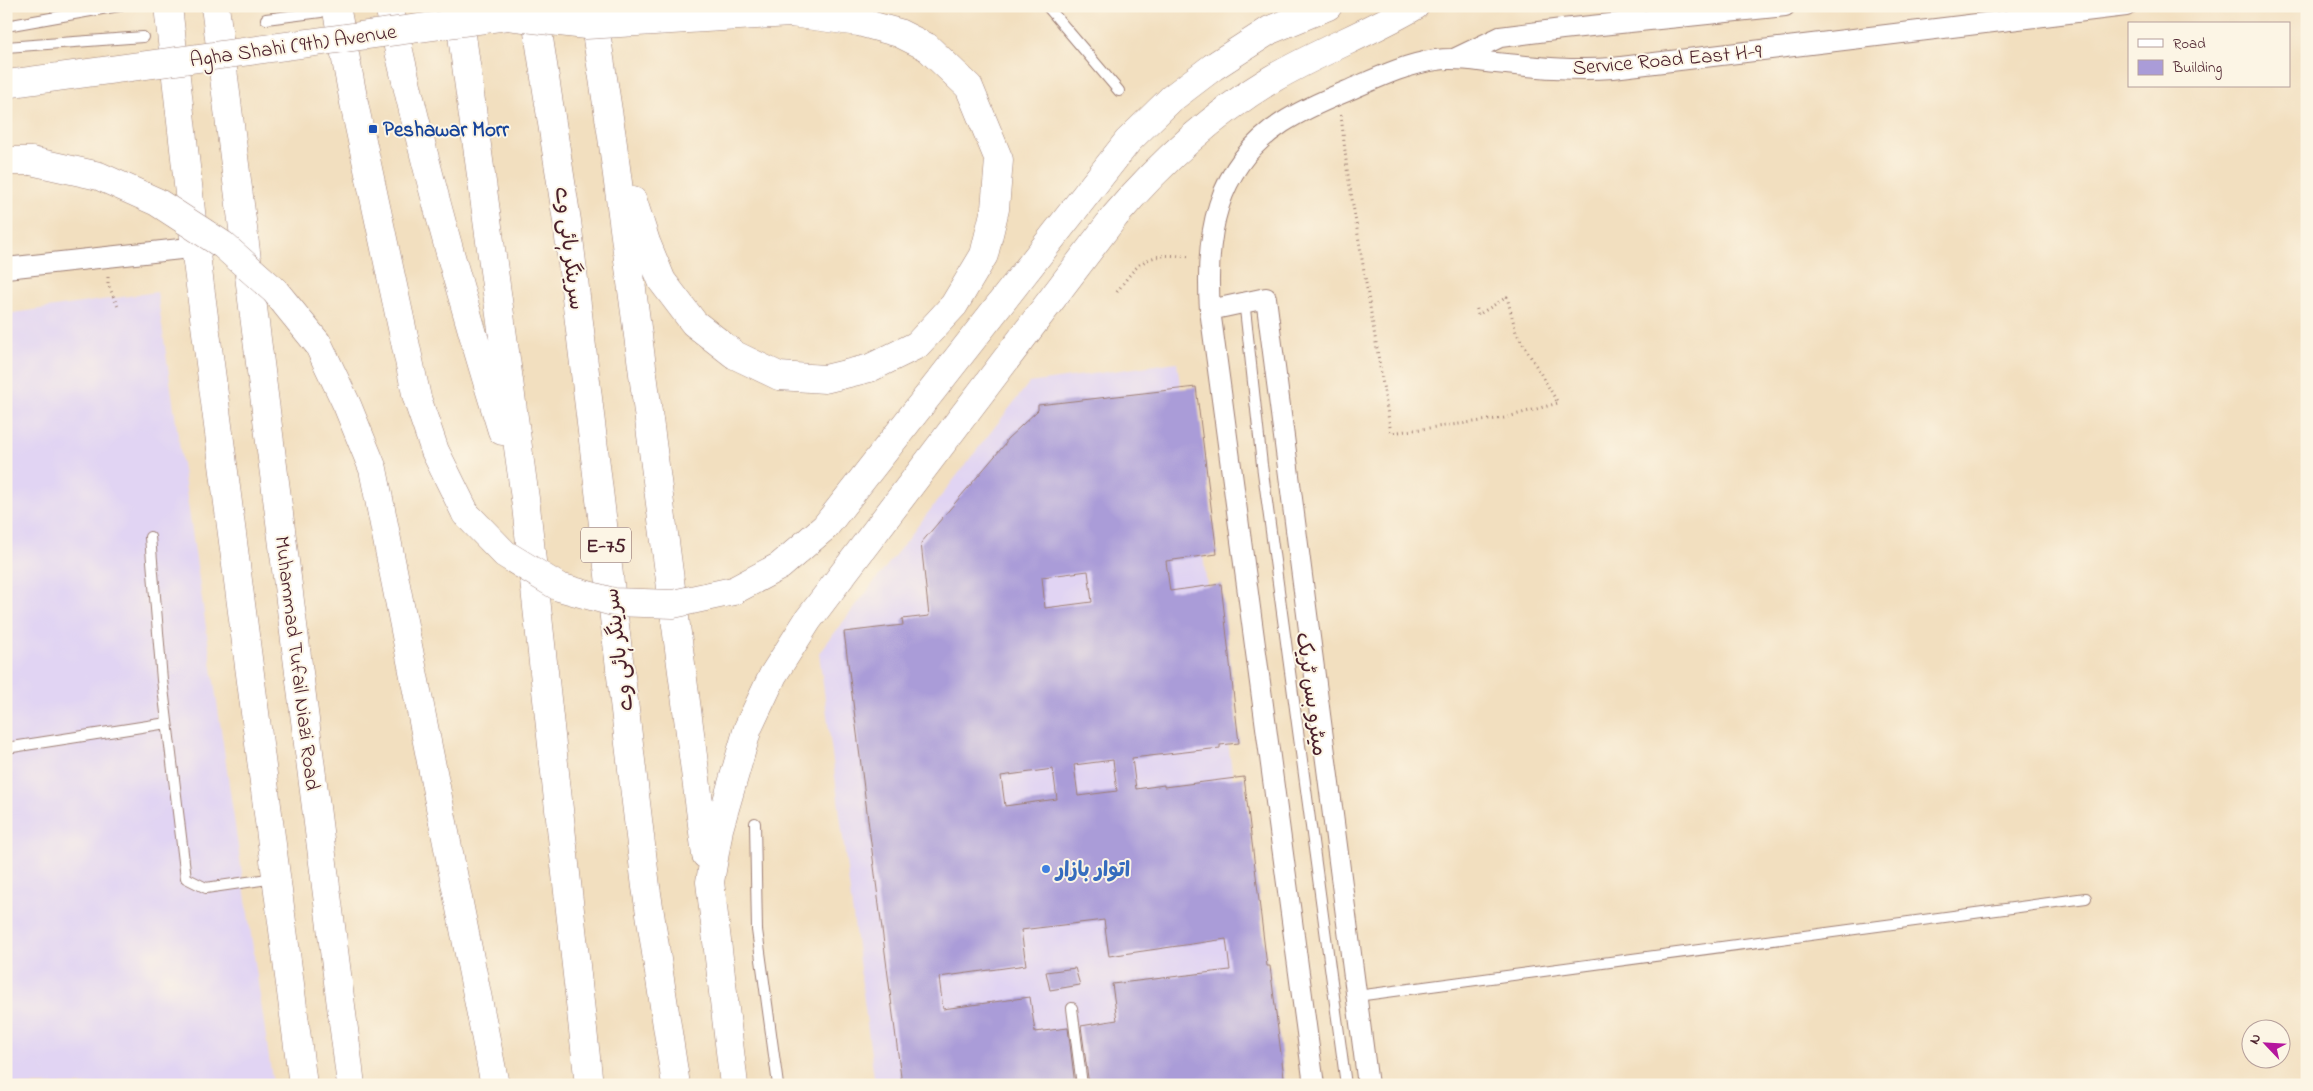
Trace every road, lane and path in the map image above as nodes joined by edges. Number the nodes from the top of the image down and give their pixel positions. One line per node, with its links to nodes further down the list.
1 (119, 6): 17 (lane)
2 (168, 6): 27 (main road)
3 (215, 6): 26 (main road, Muhammad Tufail Niazi Road)
4 (389, 6): 36 (main road)
5 (458, 6): 36 (main road)
6 (534, 6): 50 (main road, سرینگر ہائی وے / E-75)
7 (581, 6): 15 (main road, Agha Shahi (9th) Avenue, bridge)
8 (592, 6): 24 (main road)
9 (1048, 6): 22 (lane)
10 (1328, 6): 14 (main road, bridge)
11 (1415, 6): 42 (main road)
12 (1785, 6): 20 (street, Service Road East H-9)
13 (2126, 6): 20 (street, Service Road East H-9)
14 (329, 9): 16 (lane)
15 (507, 16): 21 (main road, Agha Shahi (9th) Avenue, bridge); 24 (main road, bridge)
16 (266, 19)
17 (6, 26)
18 (143, 36): 19 (lane)
19 (6, 47)
20 (1454, 59): 23 (street)
21 (6, 84)
22 (1119, 91)
23 (1338, 94): 29 (street); 32 (path)
24 (612, 138): 42 (main road)
25 (18, 161): 48 (main road, bridge)
26 (244, 242): 27 (street); 47 (main road, Muhammad Tufail Niazi Road)
27 (195, 247): 28 (street); 41 (main road)
28 (107, 257): 30 (street); 33 (path)
29 (1209, 259): 31 (path); 35 (street)
30 (6, 268)
31 (1117, 292)
32 (1476, 306)
33 (118, 307)
34 (1245, 308): 55 (lane, میٹرو بس ٹریک)
35 (1210, 310): 44 (street); 54 (street)
36 (526, 506): 49 (main road)
37 (150, 537): 38 (lane)
38 (167, 724): 39 (lane); 41 (lane)
39 (6, 748)
40 (755, 823): 52 (lane)
41 (276, 878): 46 (main road)
42 (710, 882): 51 (main road)
43 (2086, 898): 44 (lane)
44 (1357, 996): 56 (street)
45 (1072, 1008): 53 (lane)
46 (303, 1085)
47 (351, 1085)
48 (495, 1085)
49 (588, 1085)
50 (676, 1085)
51 (734, 1085)
52 (778, 1085)
53 (1082, 1085)
54 (1314, 1085)
55 (1346, 1085)
56 (1368, 1085)

